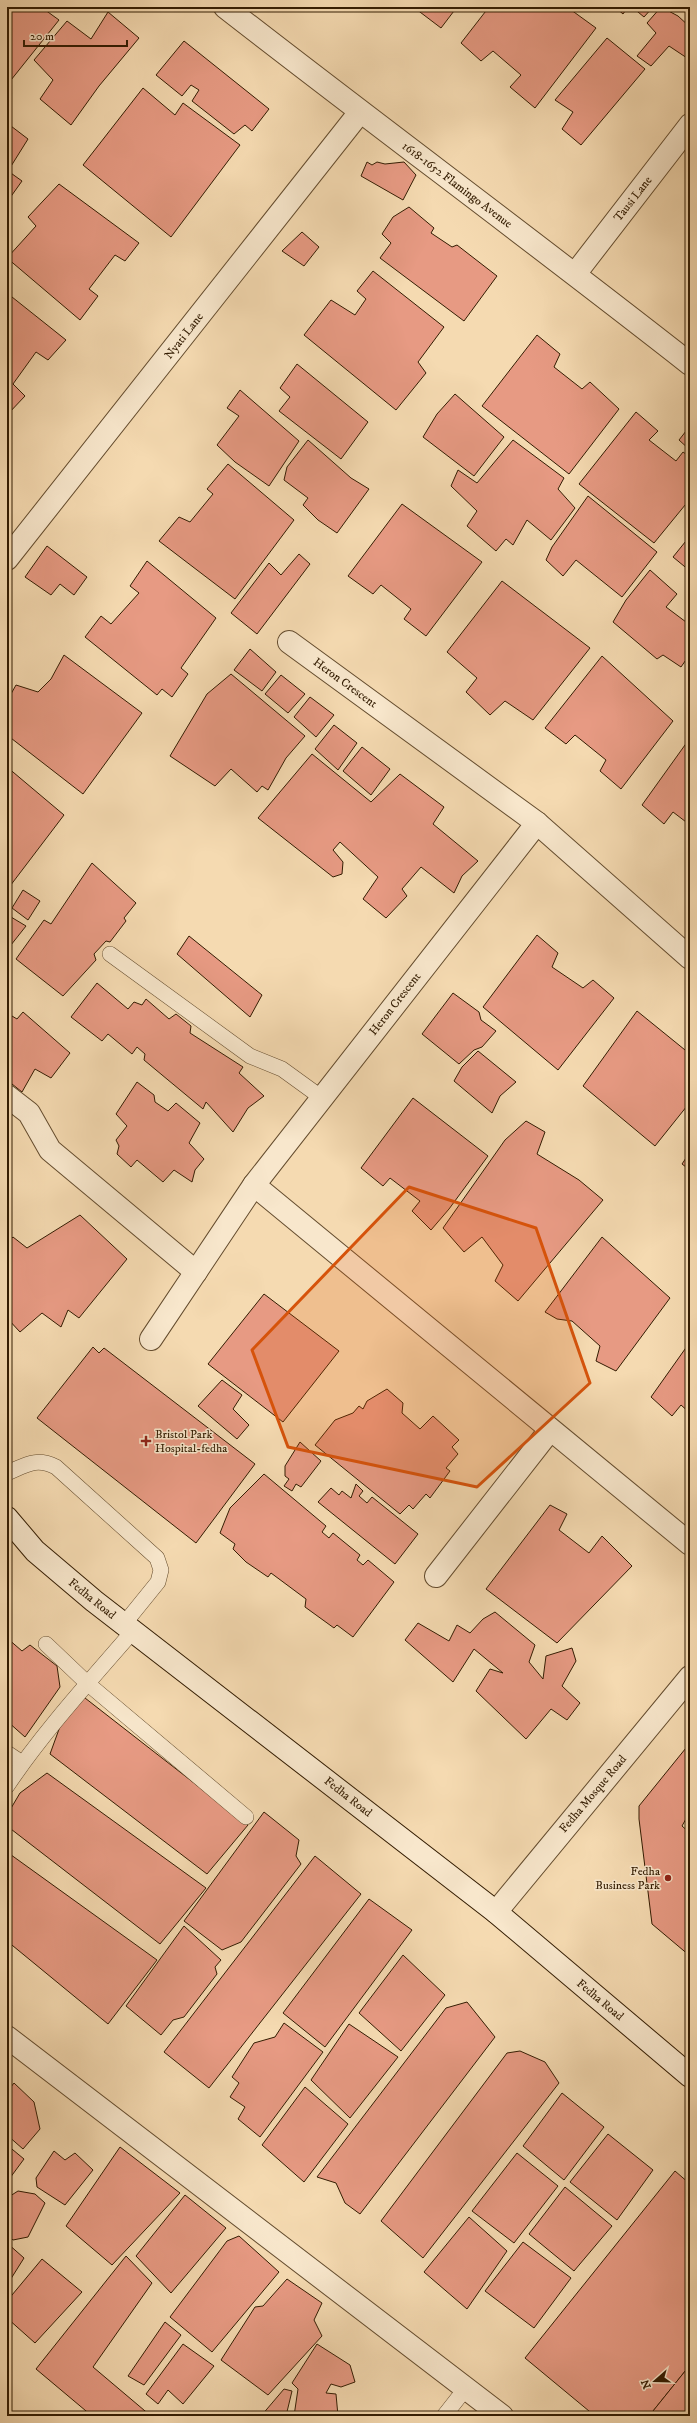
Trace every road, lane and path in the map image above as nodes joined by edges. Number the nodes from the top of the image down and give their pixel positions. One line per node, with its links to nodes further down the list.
1 (225, 7): 2 (street, 1618-1652 Flamingo Avenue)
2 (360, 112): 4 (street, 1618-1652 Flamingo Avenue); 6 (street, Nyati Lane)
3 (690, 125): 4 (street, Tausi Lane)
4 (575, 274): 5 (street, 1618-1652 Flamingo Avenue)
5 (690, 364)
6 (7, 559)
7 (289, 642): 8 (street, Heron Crescent)
8 (537, 823): 10 (street, Heron Crescent); 12 (street, Heron Crescent)
9 (110, 954): 12 (lane)
10 (690, 958)
11 (7, 1096): 14 (street)
12 (322, 1098): 13 (street, Heron Crescent)
13 (254, 1185): 14 (street, Heron Crescent); 16 (street)
14 (196, 1272): 15 (street, Heron Crescent)
15 (151, 1339)
16 (550, 1430): 19 (street); 20 (street)
17 (7, 1473): 21 (lane)
18 (7, 1518): 21 (street, Fedha Road)
19 (688, 1539)
20 (436, 1576)
21 (129, 1628): 24 (lane); 29 (street, Fedha Road)
22 (46, 1644): 24 (lane)
23 (690, 1677): 29 (street, Fedha Mosque Road)
24 (87, 1683): 26 (lane); 28 (lane)
25 (7, 1753): 26 (lane)
26 (22, 1763): 27 (lane)
27 (7, 1786)
28 (246, 1817)
29 (496, 1912): 31 (street, Fedha Road)
30 (7, 2037): 32 (street)
31 (690, 2076)
32 (466, 2388): 33 (lane); 34 (street)
33 (444, 2416)
34 (502, 2416)

